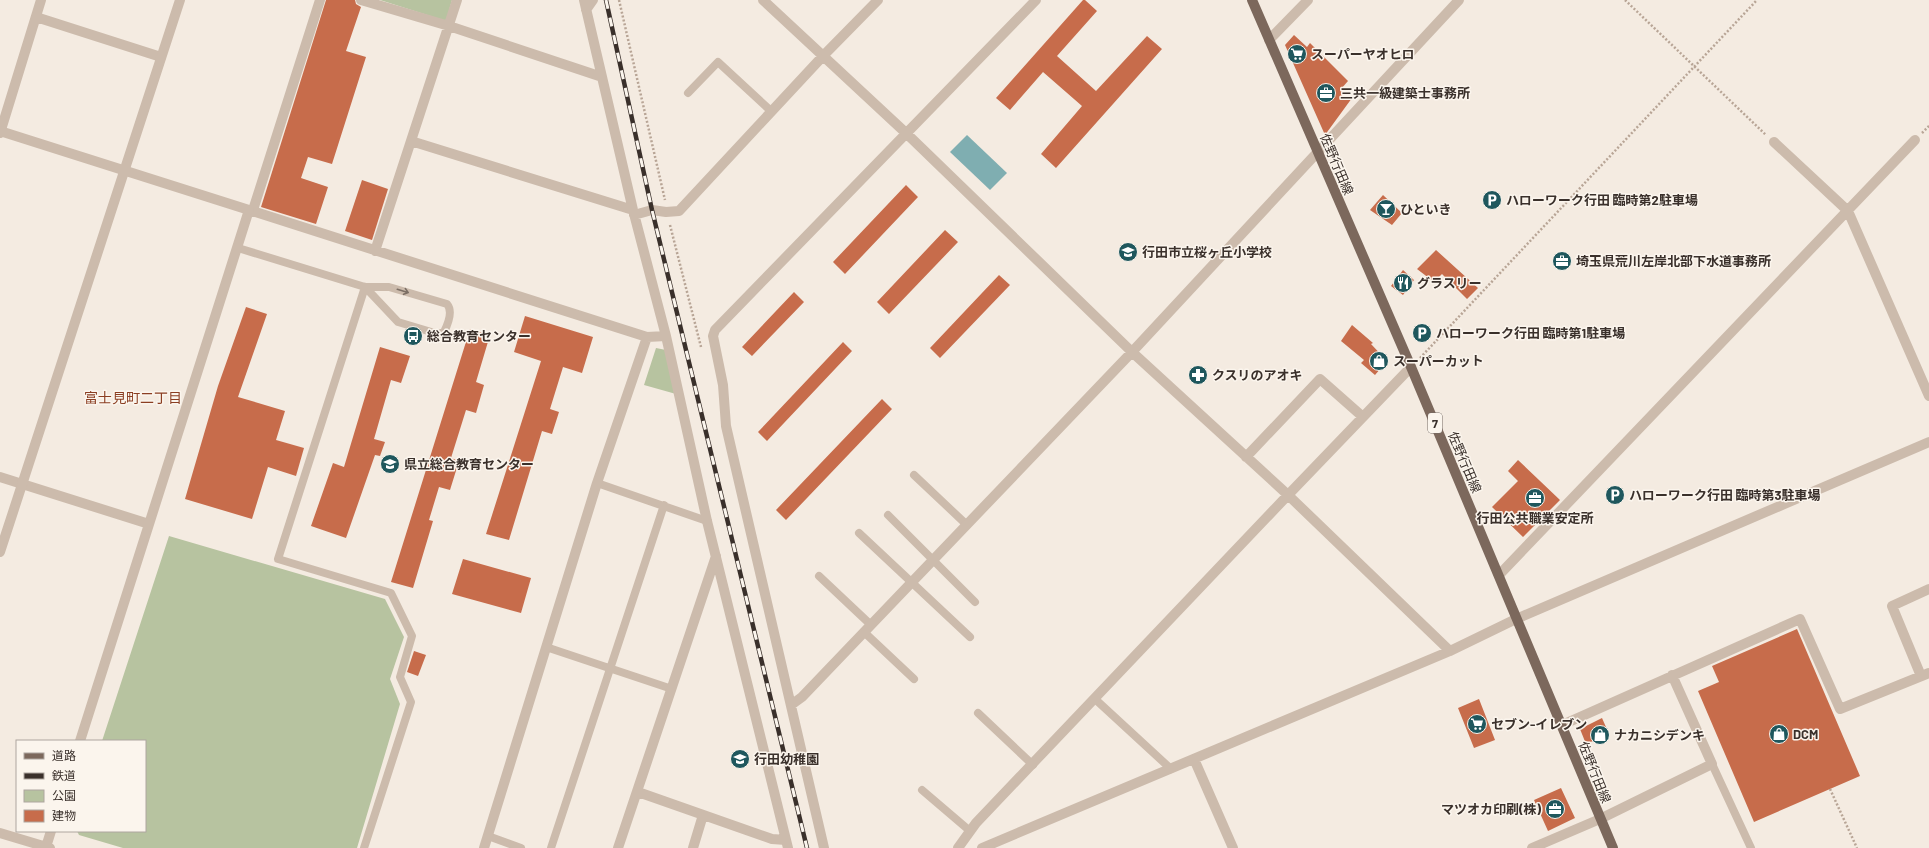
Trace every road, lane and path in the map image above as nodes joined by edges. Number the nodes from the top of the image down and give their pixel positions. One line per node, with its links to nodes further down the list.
1 (42, 0): 17 (street)
2 (180, 0): 21 (street)
3 (320, 0): 34 (street)
4 (361, 0): 18 (street)
5 (457, 0): 18 (street)
6 (593, 0): 16 (street)
7 (618, 0): 33 (path)
8 (764, 0): 20 (street)
9 (878, 0): 20 (street)
10 (1036, 0): 27 (street)
11 (1252, 0): 19 (main road, 佐野行田線 / 7)
12 (1308, 0): 19 (street)
13 (1459, 0): 31 (street)
14 (1625, 0): 22 (path)
15 (1757, 0): 22 (path)
16 (585, 5): 23 (street)
17 (36, 17): 21 (street); 26 (street)
18 (449, 26): 23 (street); 29 (street)
19 (1269, 40): 31 (main road, 佐野行田線 / 7)
20 (823, 56): 25 (street); 27 (street)
21 (161, 57): 32 (street)
22 (1694, 66): 30 (path); 45 (path)
23 (602, 77): 36 (street)
24 (688, 93): 25 (lane)
25 (772, 111): 36 (street)
26 (0, 132): 32 (street)
27 (907, 134): 43 (street); 80 (street)
28 (1915, 140): 35 (street)
29 (411, 141): 36 (street); 39 (street)
30 (1774, 142): 35 (street)
31 (1318, 152): 43 (street); 45 (main road, 佐野行田線 / 7)
32 (124, 171): 34 (street); 52 (street)
33 (666, 206)
34 (249, 210): 38 (street); 39 (street)
35 (1848, 211): 46 (street); 64 (street)
36 (633, 213): 41 (street)
37 (670, 225): 44 (path)
38 (238, 248): 40 (lane); 58 (street)
39 (375, 251): 42 (street)
40 (365, 287): 40 (lane, one-way to 40); 100 (lane)
41 (666, 336): 42 (street); 57 (street)
42 (647, 337): 53 (street)
43 (1132, 352): 49 (street); 59 (street)
44 (703, 354)
45 (1411, 368): 47 (street); 64 (main road, 佐野行田線 / 7)
46 (1929, 396)
47 (1363, 417): 49 (street); 54 (street)
48 (1929, 442): 69 (street)
49 (1246, 457): 54 (street)
50 (914, 476): 59 (lane)
51 (0, 477): 52 (street)
52 (22, 483): 58 (street); 61 (street)
53 (597, 483): 55 (lane); 72 (street)
54 (1288, 495): 73 (street); 79 (street)
55 (664, 505): 57 (lane); 74 (lane)
56 (888, 515): 63 (lane)
57 (707, 521): 62 (street)
58 (150, 524): 83 (street)
59 (967, 525): 63 (street)
60 (859, 534): 66 (lane)
61 (0, 552)
62 (716, 555): 78 (street); 98 (street)
63 (934, 559): 66 (street); 68 (lane)
64 (1499, 575): 69 (main road, 佐野行田線 / 7)
65 (819, 576): 70 (lane)
66 (911, 583): 70 (street); 71 (lane)
67 (1929, 589): 75 (street)
68 (975, 602)
69 (1516, 619): 73 (street); 82 (main road, 佐野行田線 / 7)
70 (868, 628): 77 (lane); 80 (street)
71 (970, 637)
72 (546, 647): 74 (lane); 96 (street)
73 (1450, 651): 84 (street)
74 (611, 669): 78 (lane); 103 (lane)
75 (1925, 674): 76 (street)
76 (1672, 675): 82 (street); 85 (street)
77 (914, 678)
78 (672, 689): 90 (street)
79 (1095, 699): 86 (street); 87 (lane)
80 (791, 705): 106 (street)
81 (978, 713): 86 (lane)
82 (1562, 726): 92 (main road, 佐野行田線 / 7)
83 (80, 740)
84 (1194, 759): 87 (street); 109 (street)
85 (1712, 764): 92 (street); 112 (lane)
86 (1033, 765): 93 (street)
87 (1171, 769): 108 (street)
88 (1830, 789): 113 (path)
89 (922, 790): 93 (lane)
90 (638, 792): 91 (street); 104 (street)
91 (703, 815): 97 (street); 105 (street)
92 (1600, 819): 110 (street); 111 (main road, 佐野行田線 / 7)
93 (970, 831): 107 (street)
94 (51, 832): 99 (street)
95 (0, 833): 99 (street)
96 (488, 836): 101 (street); 102 (lane)
97 (771, 844): 98 (street)
98 (787, 844)
99 (48, 847)
100 (364, 848)
101 (484, 848)
102 (521, 848)
103 (551, 848)
104 (618, 848)
105 (693, 848)
106 (824, 848)
107 (958, 848)
108 (982, 848)
109 (1233, 848)
110 (1532, 848)
111 (1612, 848)
112 (1751, 848)
113 (1857, 848)

